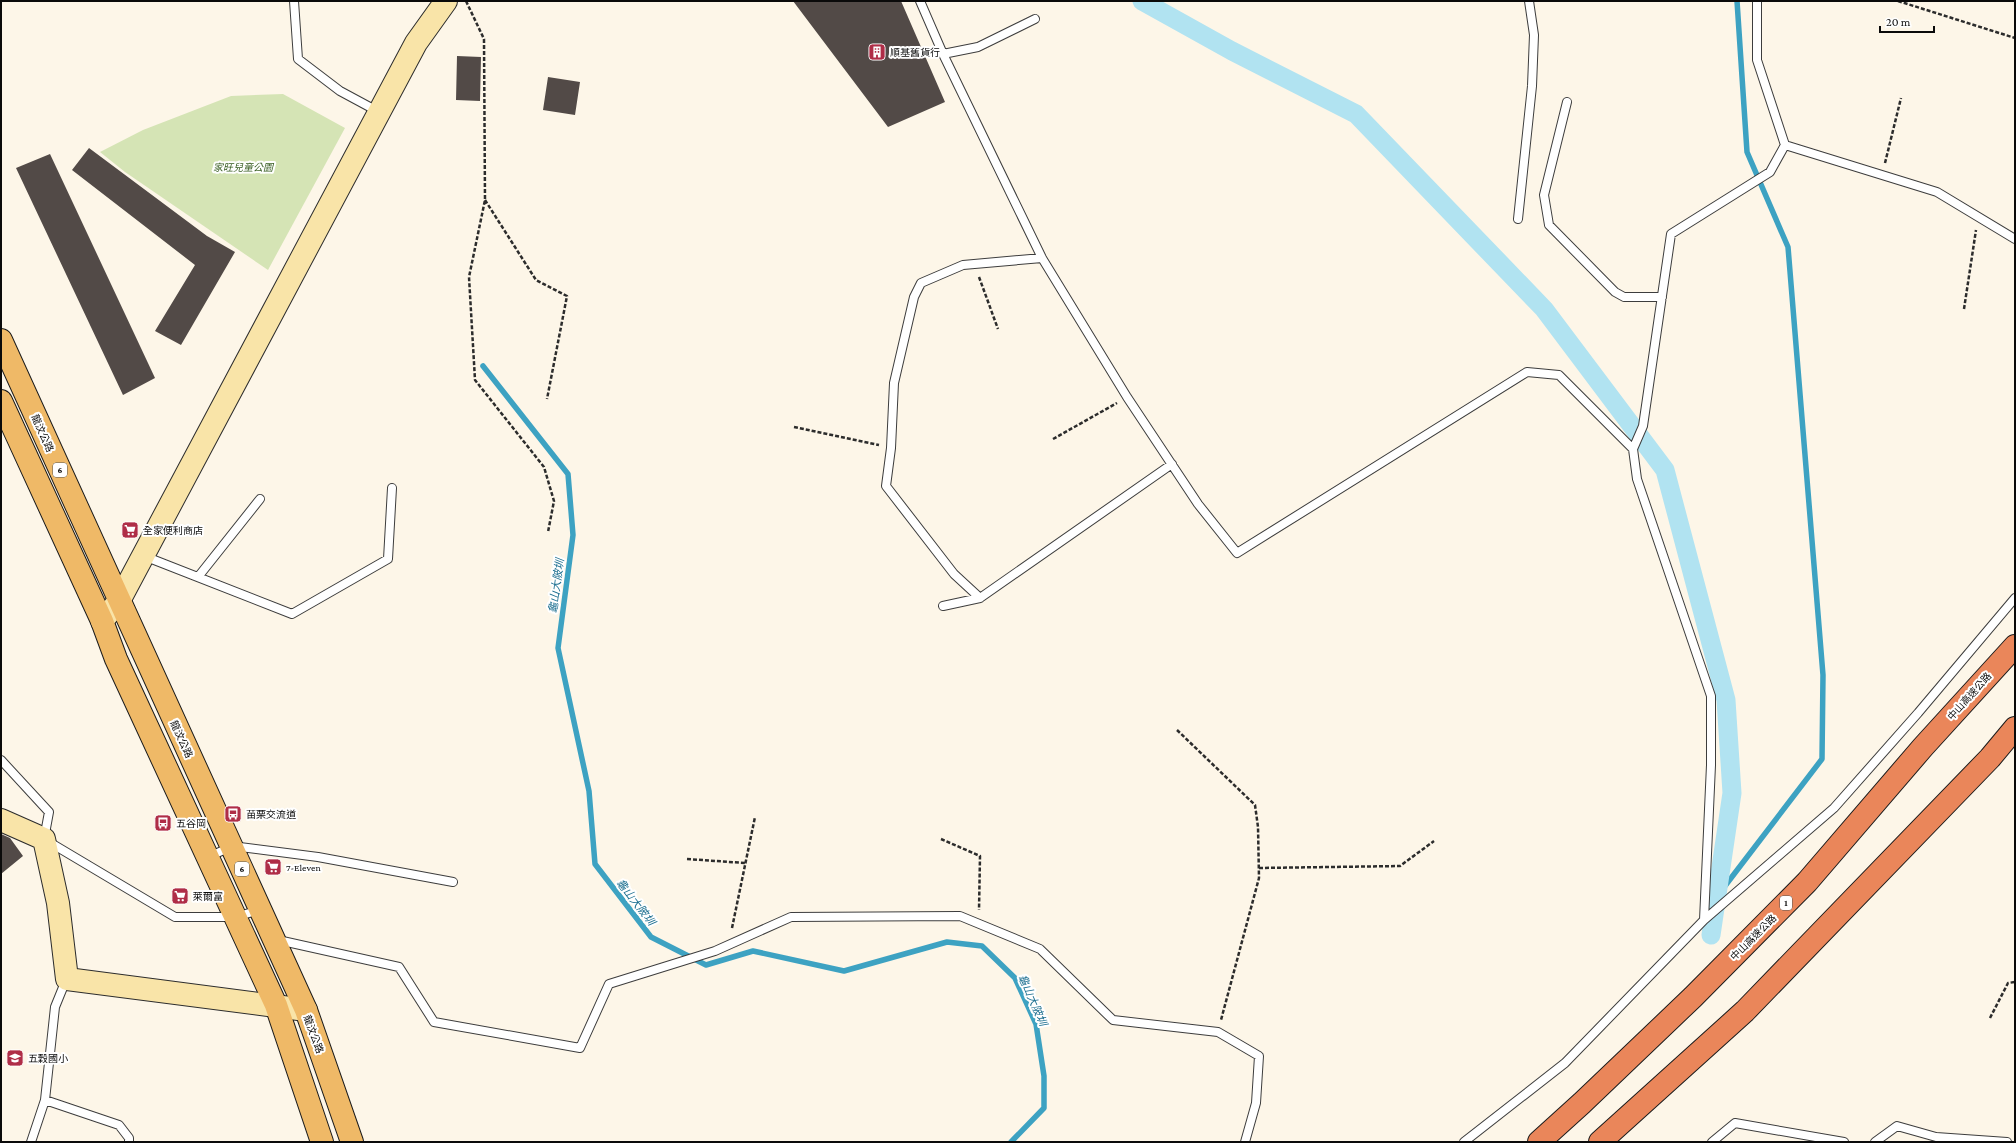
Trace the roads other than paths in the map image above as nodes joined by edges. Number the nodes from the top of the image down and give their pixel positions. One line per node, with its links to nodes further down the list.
1 (294, 1): 9 (lane)
2 (446, 1): 9 (street)
3 (920, 1): 7 (lane)
4 (1529, 1): 11 (lane)
5 (1757, 1): 10 (lane)
6 (1035, 19): 7 (lane)
7 (943, 54): 13 (lane)
8 (1567, 102): 14 (lane)
9 (379, 112): 21 (street)
10 (1785, 145): 12 (lane); 14 (lane)
11 (1518, 219)
12 (2015, 239)
13 (1042, 258): 18 (lane); 23 (lane)
14 (1662, 297): 17 (lane)
15 (1, 340): 25 (main road, 龍汶公路 / 6)
16 (1, 401): 27 (main road)
17 (1633, 449): 18 (lane); 38 (lane)
18 (1172, 464): 23 (lane)
19 (392, 488): 22 (lane)
20 (260, 499): 22 (lane)
21 (143, 556): 22 (lane); 25 (street)
22 (198, 577)
23 (980, 598): 26 (lane)
24 (2015, 598): 38 (lane)
25 (119, 601): 27 (street); 33 (main road, 龍汶公路 / 6)
26 (943, 606)
27 (102, 621): 34 (main road)
28 (2015, 646): 51 (highway, 中山高速公路 / 1)
29 (2015, 728): 45 (highway)
30 (1, 760): 32 (lane)
31 (1, 820): 32 (street)
32 (44, 839): 37 (lane); 40 (street)
33 (232, 846): 34 (lane); 35 (lane); 36 (main road, 龍汶公路 / 6)
34 (208, 857): 37 (main road)
35 (453, 882)
36 (260, 910): 37 (lane); 39 (main road, 龍汶公路 / 6)
37 (236, 917): 41 (main road)
38 (1705, 919): 50 (lane)
39 (273, 939): 42 (main road, 龍汶公路 / 6); 49 (lane)
40 (67, 979): 41 (street); 43 (lane)
41 (276, 1005): 42 (street); 46 (main road)
42 (306, 1010): 44 (main road, 龍汶公路 / 6)
43 (45, 1100): 47 (lane); 48 (lane)
44 (350, 1133): 46 (main road)
45 (1614, 1134): 52 (highway)
46 (320, 1137)
47 (31, 1142)
48 (129, 1142)
49 (1246, 1142)
50 (1464, 1142)
51 (1539, 1142)
52 (1600, 1142)
53 (1712, 1142): 54 (lane)
54 (1844, 1142)
55 (1875, 1142): 56 (lane)
56 (2007, 1142)

